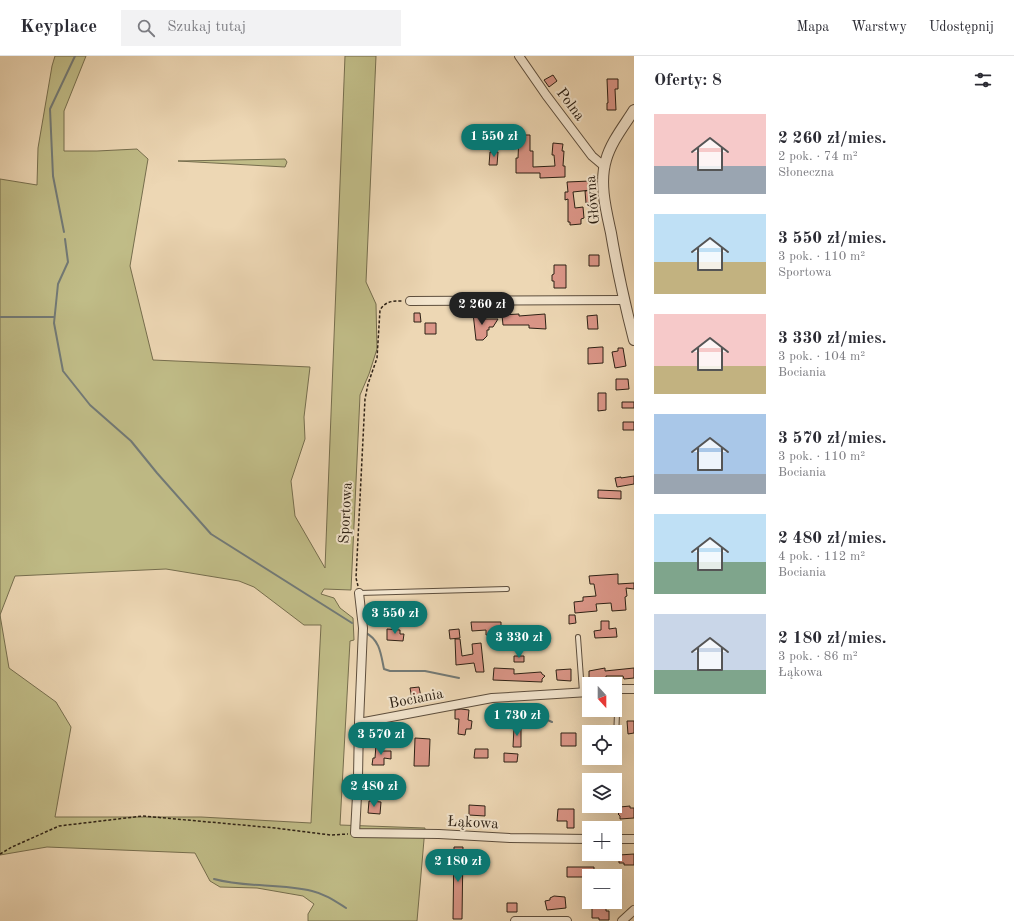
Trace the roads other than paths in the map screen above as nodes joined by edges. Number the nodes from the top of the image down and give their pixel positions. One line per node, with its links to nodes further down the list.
1 (519, 56): 3 (street, Polna)
2 (634, 110): 3 (street, Główna)
3 (605, 167): 4 (street, Główna)
4 (624, 300): 5 (street); 6 (street, Główna)
5 (410, 301)
6 (634, 340)
7 (507, 589): 8 (lane)
8 (359, 593): 14 (street)
9 (578, 637): 10 (lane)
10 (583, 677)
11 (622, 688): 12 (street)
12 (634, 689)
13 (582, 692): 14 (street, Bociania)
14 (360, 723): 15 (street, Łąkowa)
15 (582, 839)
16 (622, 839): 17 (street)
17 (634, 839)
18 (634, 910): 21 (street)
19 (515, 921): 20 (street)
20 (567, 921)
21 (622, 921)

